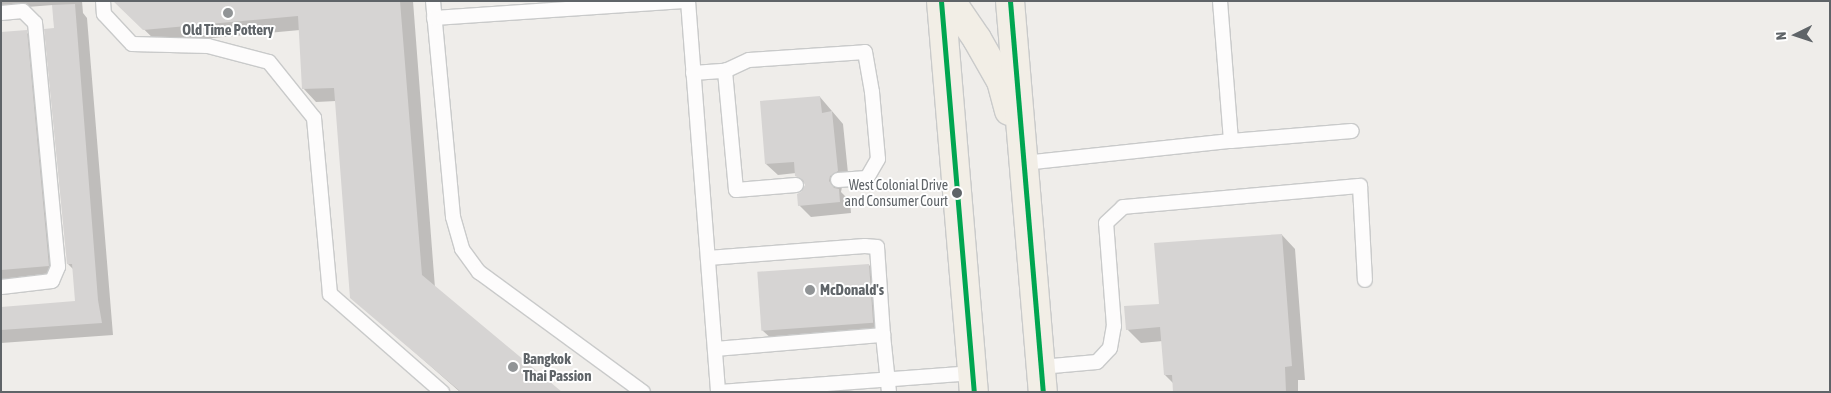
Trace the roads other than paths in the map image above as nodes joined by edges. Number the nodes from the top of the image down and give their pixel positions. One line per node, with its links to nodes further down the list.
1 (103, 1): 27 (lane)
2 (432, 1): 10 (lane)
3 (684, 1): 10 (lane)
4 (688, 1): 12 (lane)
5 (941, 1): 24 (highway)
6 (950, 1): 15 (highway)
7 (1010, 1): 15 (highway)
8 (1220, 1): 14 (lane)
9 (1, 13): 20 (lane)
10 (434, 18): 28 (lane)
11 (725, 71): 12 (lane); 16 (lane); 17 (lane)
12 (693, 73): 18 (lane)
13 (1352, 131): 14 (lane)
14 (1231, 141): 15 (lane)
15 (1024, 163): 23 (highway)
16 (838, 180)
17 (796, 185)
18 (708, 258): 21 (lane); 22 (lane)
19 (1365, 280): 23 (lane)
20 (1, 287)
21 (884, 335): 22 (lane); 25 (lane)
22 (715, 349): 29 (lane)
23 (1042, 379)
24 (973, 382): 25 (lane)
25 (889, 386): 26 (lane)
26 (746, 391): 29 (lane)
27 (442, 392)
28 (643, 392)
29 (719, 392)

